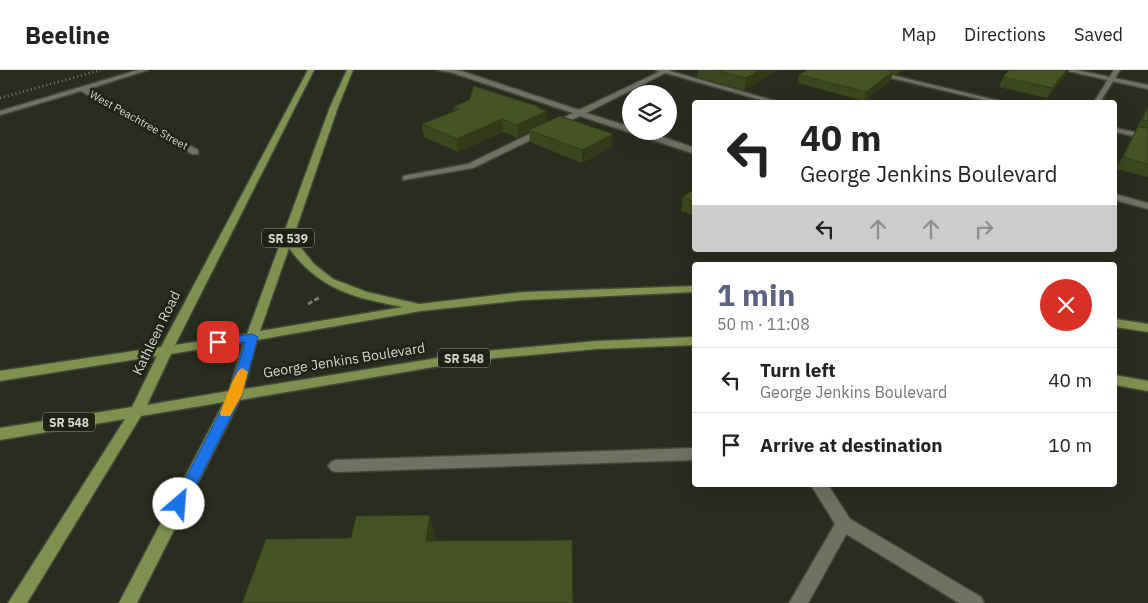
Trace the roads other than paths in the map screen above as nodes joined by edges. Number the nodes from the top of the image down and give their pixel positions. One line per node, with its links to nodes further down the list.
1 (145, 70): 11 (street)
2 (311, 70): 33 (main road, Kathleen Road)
3 (350, 70): 26 (main road, SR 539)
4 (440, 70): 16 (street)
5 (861, 70): 13 (street)
6 (1066, 70): 9 (street)
7 (1117, 70): 9 (street)
8 (663, 71): 12 (street); 16 (street)
9 (1111, 79): 10 (street); 14 (street)
10 (1148, 87)
11 (83, 88): 15 (street); 22 (street, West Peachtree Street)
12 (768, 100)
13 (991, 100)
14 (1098, 100)
15 (0, 113)
16 (582, 113): 17 (street); 23 (street)
17 (622, 127)
18 (1117, 130): 19 (street)
19 (1148, 137)
20 (663, 140): 21 (street)
21 (692, 150)
22 (195, 152)
23 (406, 178)
24 (1117, 198): 25 (street)
25 (1148, 206)
26 (288, 239): 28 (main road); 31 (main road, SR 539)
27 (692, 289): 28 (main road)
28 (421, 307): 31 (main road)
29 (1117, 323): 30 (main road)
30 (1148, 328)
31 (252, 337): 33 (main road); 37 (main road, SR 539)
32 (692, 341): 37 (main road, George Jenkins Boulevard / SR 548)
33 (166, 350): 34 (main road); 38 (main road, Kathleen Road)
34 (0, 376)
35 (1117, 380): 36 (main road)
36 (1148, 386)
37 (235, 395): 38 (main road, George Jenkins Boulevard / SR 548); 45 (main road, SR 539)
38 (137, 411): 39 (main road, George Jenkins Boulevard / SR 548); 44 (main road, Kathleen Road)
39 (0, 434)
40 (692, 454): 41 (street)
41 (336, 466)
42 (820, 487): 43 (street)
43 (844, 524): 46 (street); 47 (street)
44 (17, 603)
45 (128, 603)
46 (798, 603)
47 (975, 603)

